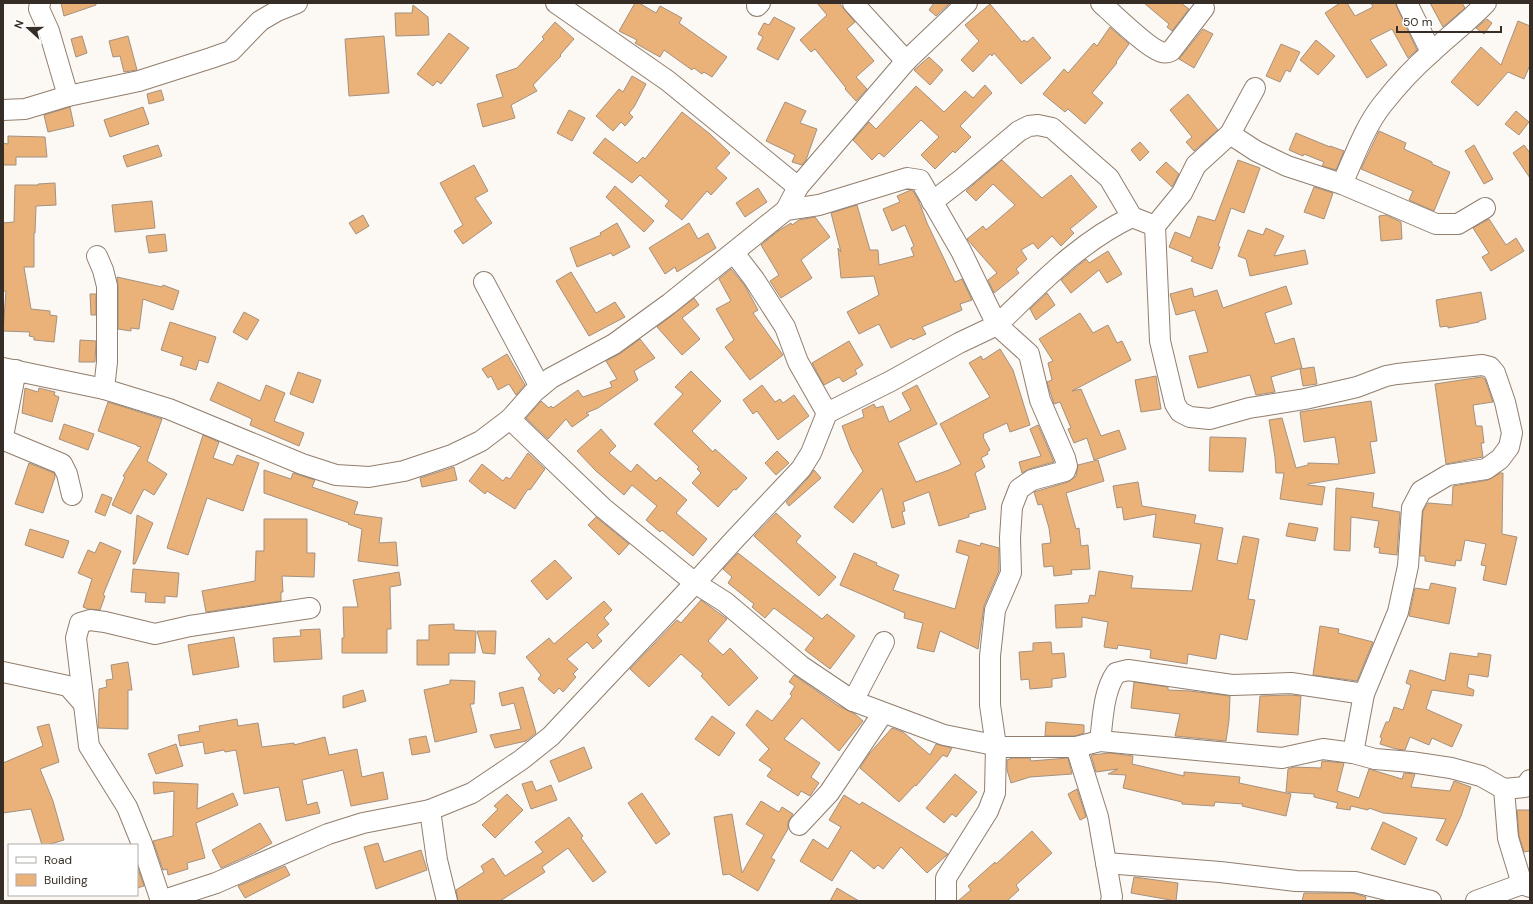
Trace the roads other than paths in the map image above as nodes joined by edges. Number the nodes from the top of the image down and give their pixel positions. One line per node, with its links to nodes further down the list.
1 (40, 3): 13 (street)
2 (297, 3): 13 (street)
3 (556, 3): 17 (street)
4 (853, 3): 11 (street)
5 (967, 3): 11 (street)
6 (1101, 3): 9 (street)
7 (1408, 3): 10 (street)
8 (1486, 3): 10 (street)
9 (1204, 8)
10 (1431, 52): 16 (street)
11 (906, 61): 17 (street)
12 (1256, 88): 15 (street)
13 (68, 96): 14 (street)
14 (3, 110)
15 (1230, 134): 16 (street); 22 (street)
16 (1342, 184): 19 (street)
17 (798, 188): 20 (street)
18 (932, 202): 20 (street); 21 (street); 26 (street)
19 (1485, 208)
20 (786, 210): 23 (street)
21 (1132, 217): 22 (street); 26 (street)
22 (1155, 226): 37 (street)
23 (734, 253): 28 (street); 30 (street)
24 (97, 256): 29 (street)
25 (484, 282): 28 (street)
26 (997, 325): 30 (street); 42 (street)
27 (10, 369): 29 (street); 32 (street)
28 (540, 387): 31 (street)
29 (104, 389): 31 (street)
30 (827, 413): 33 (street)
31 (510, 420): 33 (street)
32 (72, 495)
33 (695, 583): 38 (street); 47 (street)
34 (310, 608): 39 (street)
35 (884, 642): 38 (street)
36 (3, 672): 39 (street)
37 (1364, 694): 41 (street); 44 (street)
38 (853, 701): 40 (street)
39 (83, 703): 51 (street)
40 (883, 713): 42 (street); 48 (street)
41 (1100, 741): 43 (street); 44 (street)
42 (996, 746): 43 (street); 53 (street)
43 (1076, 747): 49 (street)
44 (1353, 752): 46 (street)
45 (1530, 780): 46 (street)
46 (1504, 789): 50 (street)
47 (430, 810): 51 (street); 52 (street)
48 (799, 826)
49 (1106, 863): 54 (street); 55 (street)
50 (1526, 885): 56 (street)
51 (161, 901)
52 (447, 901)
53 (946, 901)
54 (1111, 901)
55 (1431, 901)
56 (1476, 901)

